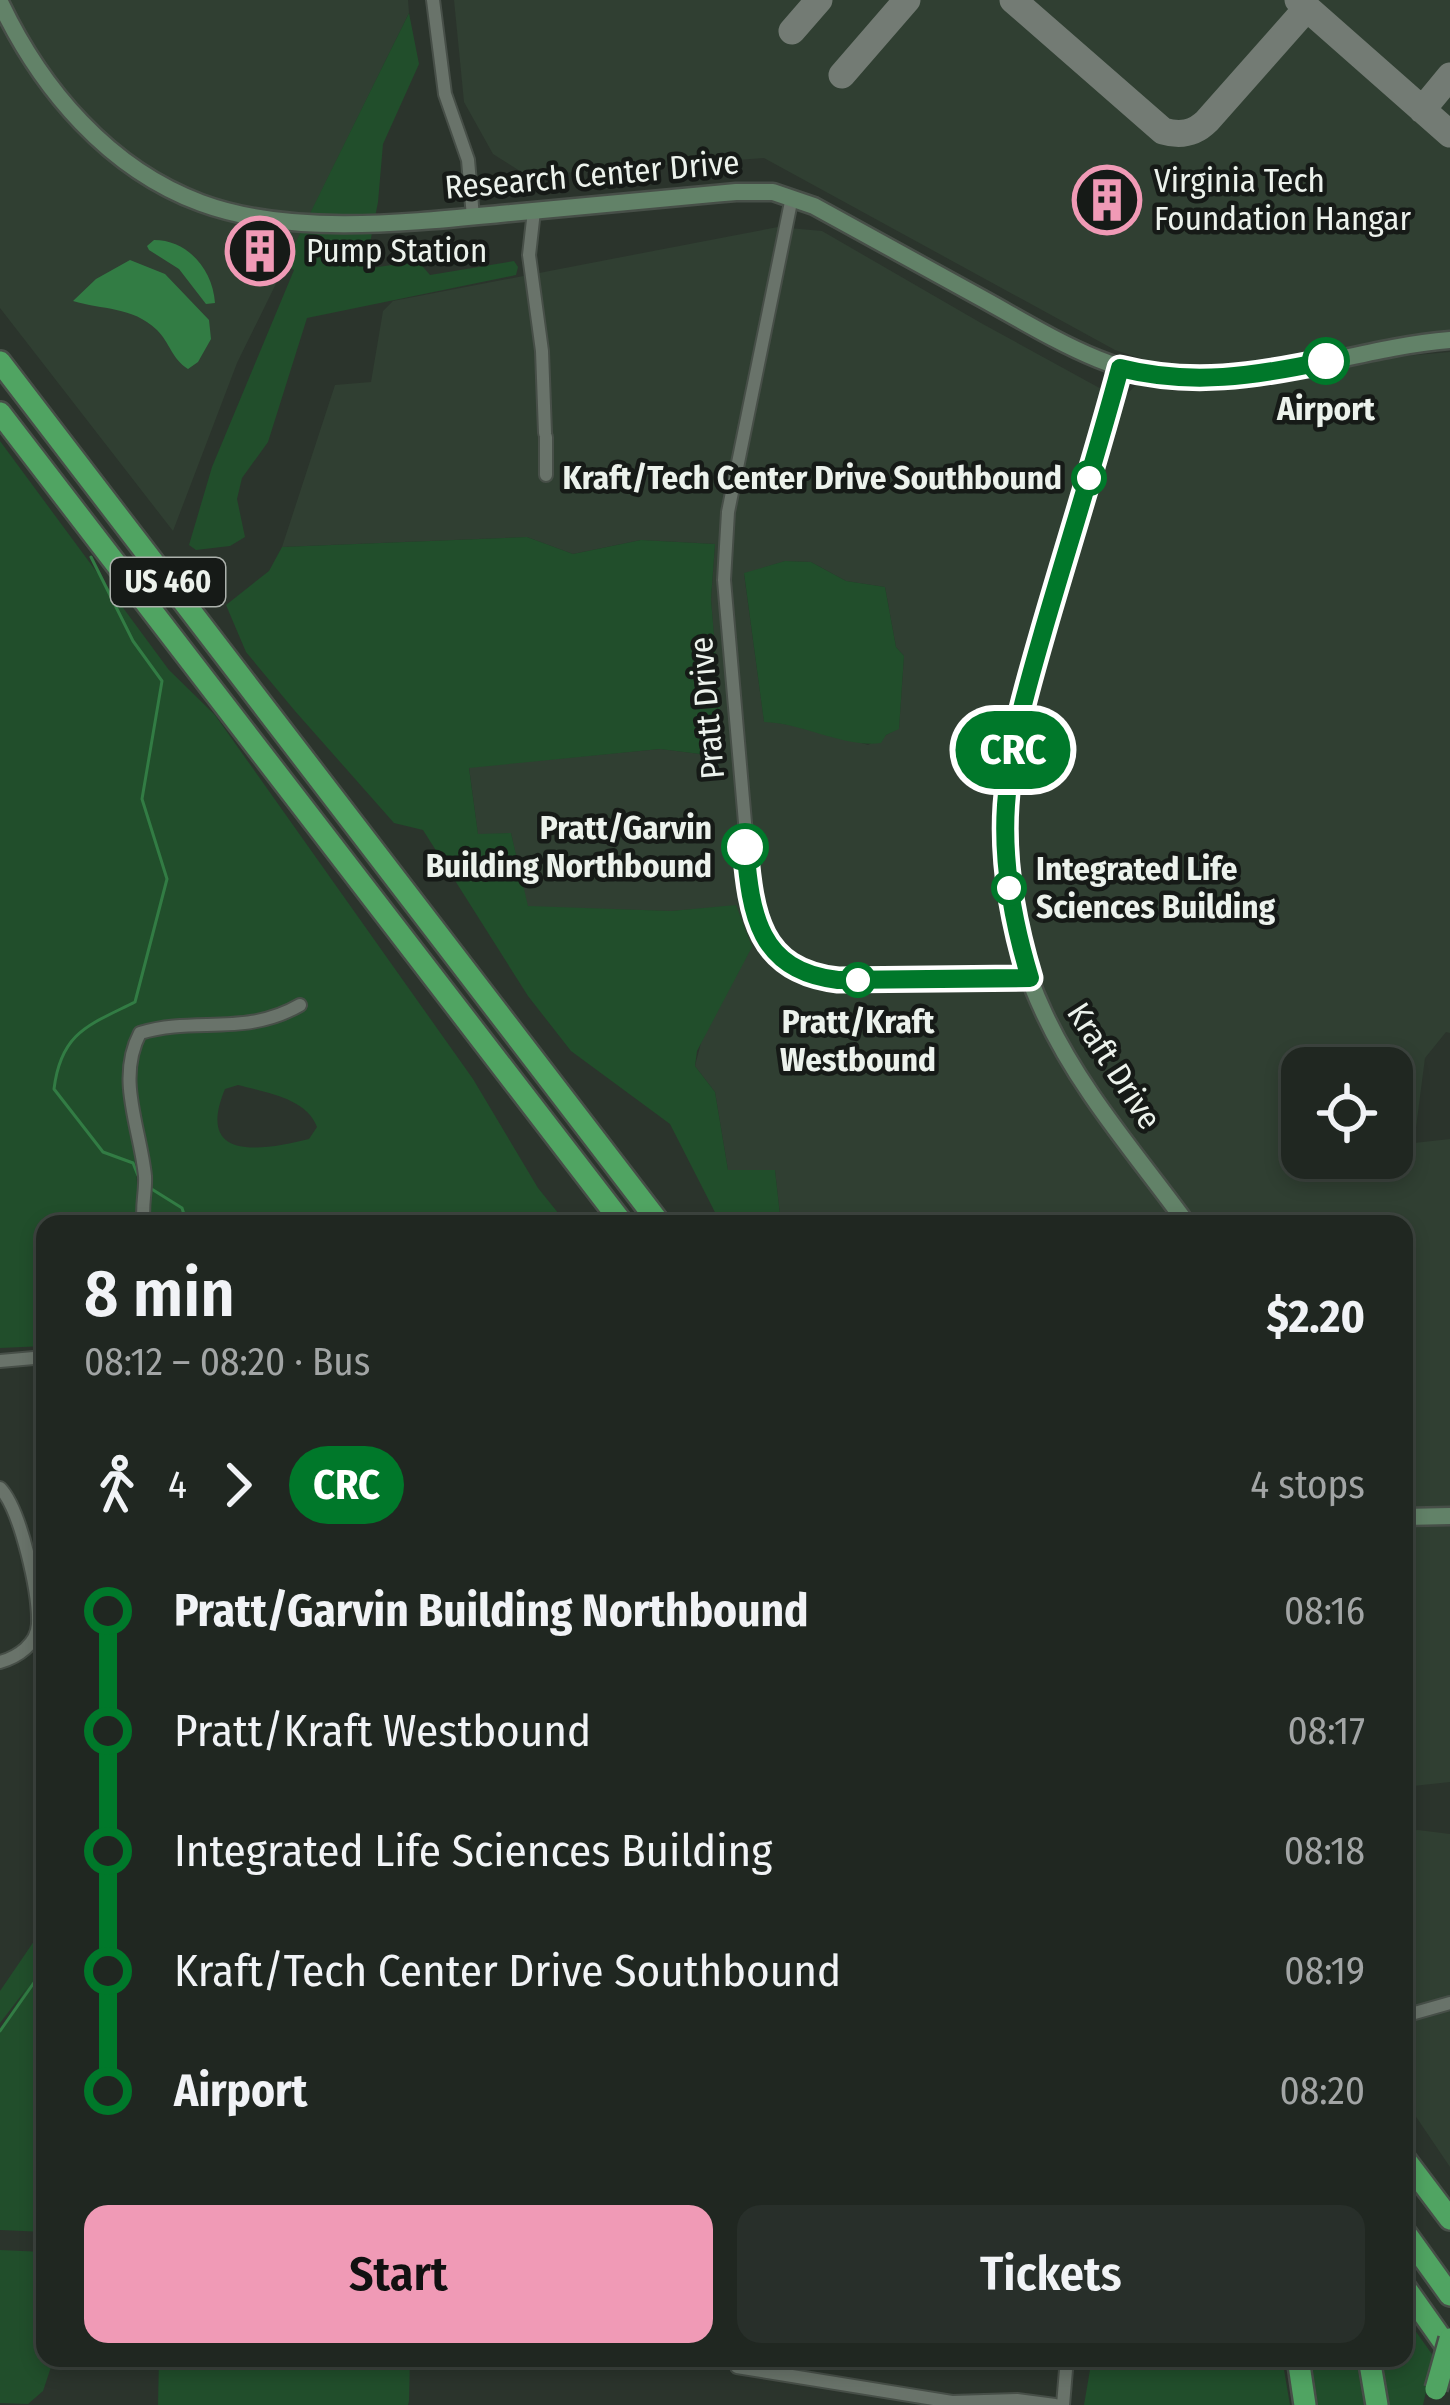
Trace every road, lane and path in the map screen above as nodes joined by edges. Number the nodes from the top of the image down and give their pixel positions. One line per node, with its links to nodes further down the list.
1 (433, 0): 5 (street)
2 (0, 2): 5 (main road, Research Center Drive)
3 (792, 197): 4 (main road, Research Center Drive); 8 (main road, Research Center Drive); 11 (street, Pratt Drive)
4 (534, 211): 5 (main road, Research Center Drive); 10 (street)
5 (473, 217)
6 (1450, 340): 8 (main road, Research Center Drive)
7 (0, 362): 15 (highway, US 460)
8 (1120, 368): 11 (main road, Kraft Drive)
9 (0, 412): 14 (highway, US 460)
10 (546, 475)
11 (1030, 978): 16 (main road, Kraft Drive)
12 (300, 1005): 13 (street)
13 (144, 1215)
14 (615, 1215)
15 (653, 1215)
16 (1180, 1215)
17 (36, 1358): 18 (street)
18 (0, 1361)
19 (0, 1488): 22 (street)
20 (1450, 1516): 21 (main road)
21 (1413, 1517)
22 (36, 1616)
23 (36, 1631): 24 (street)
24 (0, 1662)
25 (1450, 2003): 26 (street)
26 (1413, 2013)
27 (1413, 2170): 28 (highway)
28 (1448, 2215)
29 (1413, 2244): 30 (highway)
30 (1450, 2295)
31 (1413, 2300): 33 (highway)
32 (1450, 2338): 38 (highway, bridge)
33 (1450, 2351)
34 (737, 2367): 39 (street)
35 (1065, 2367): 39 (street)
36 (1299, 2367): 40 (highway)
37 (1371, 2367): 41 (highway)
38 (1434, 2397)
39 (1059, 2405)
40 (1305, 2405)
41 (1377, 2405)

